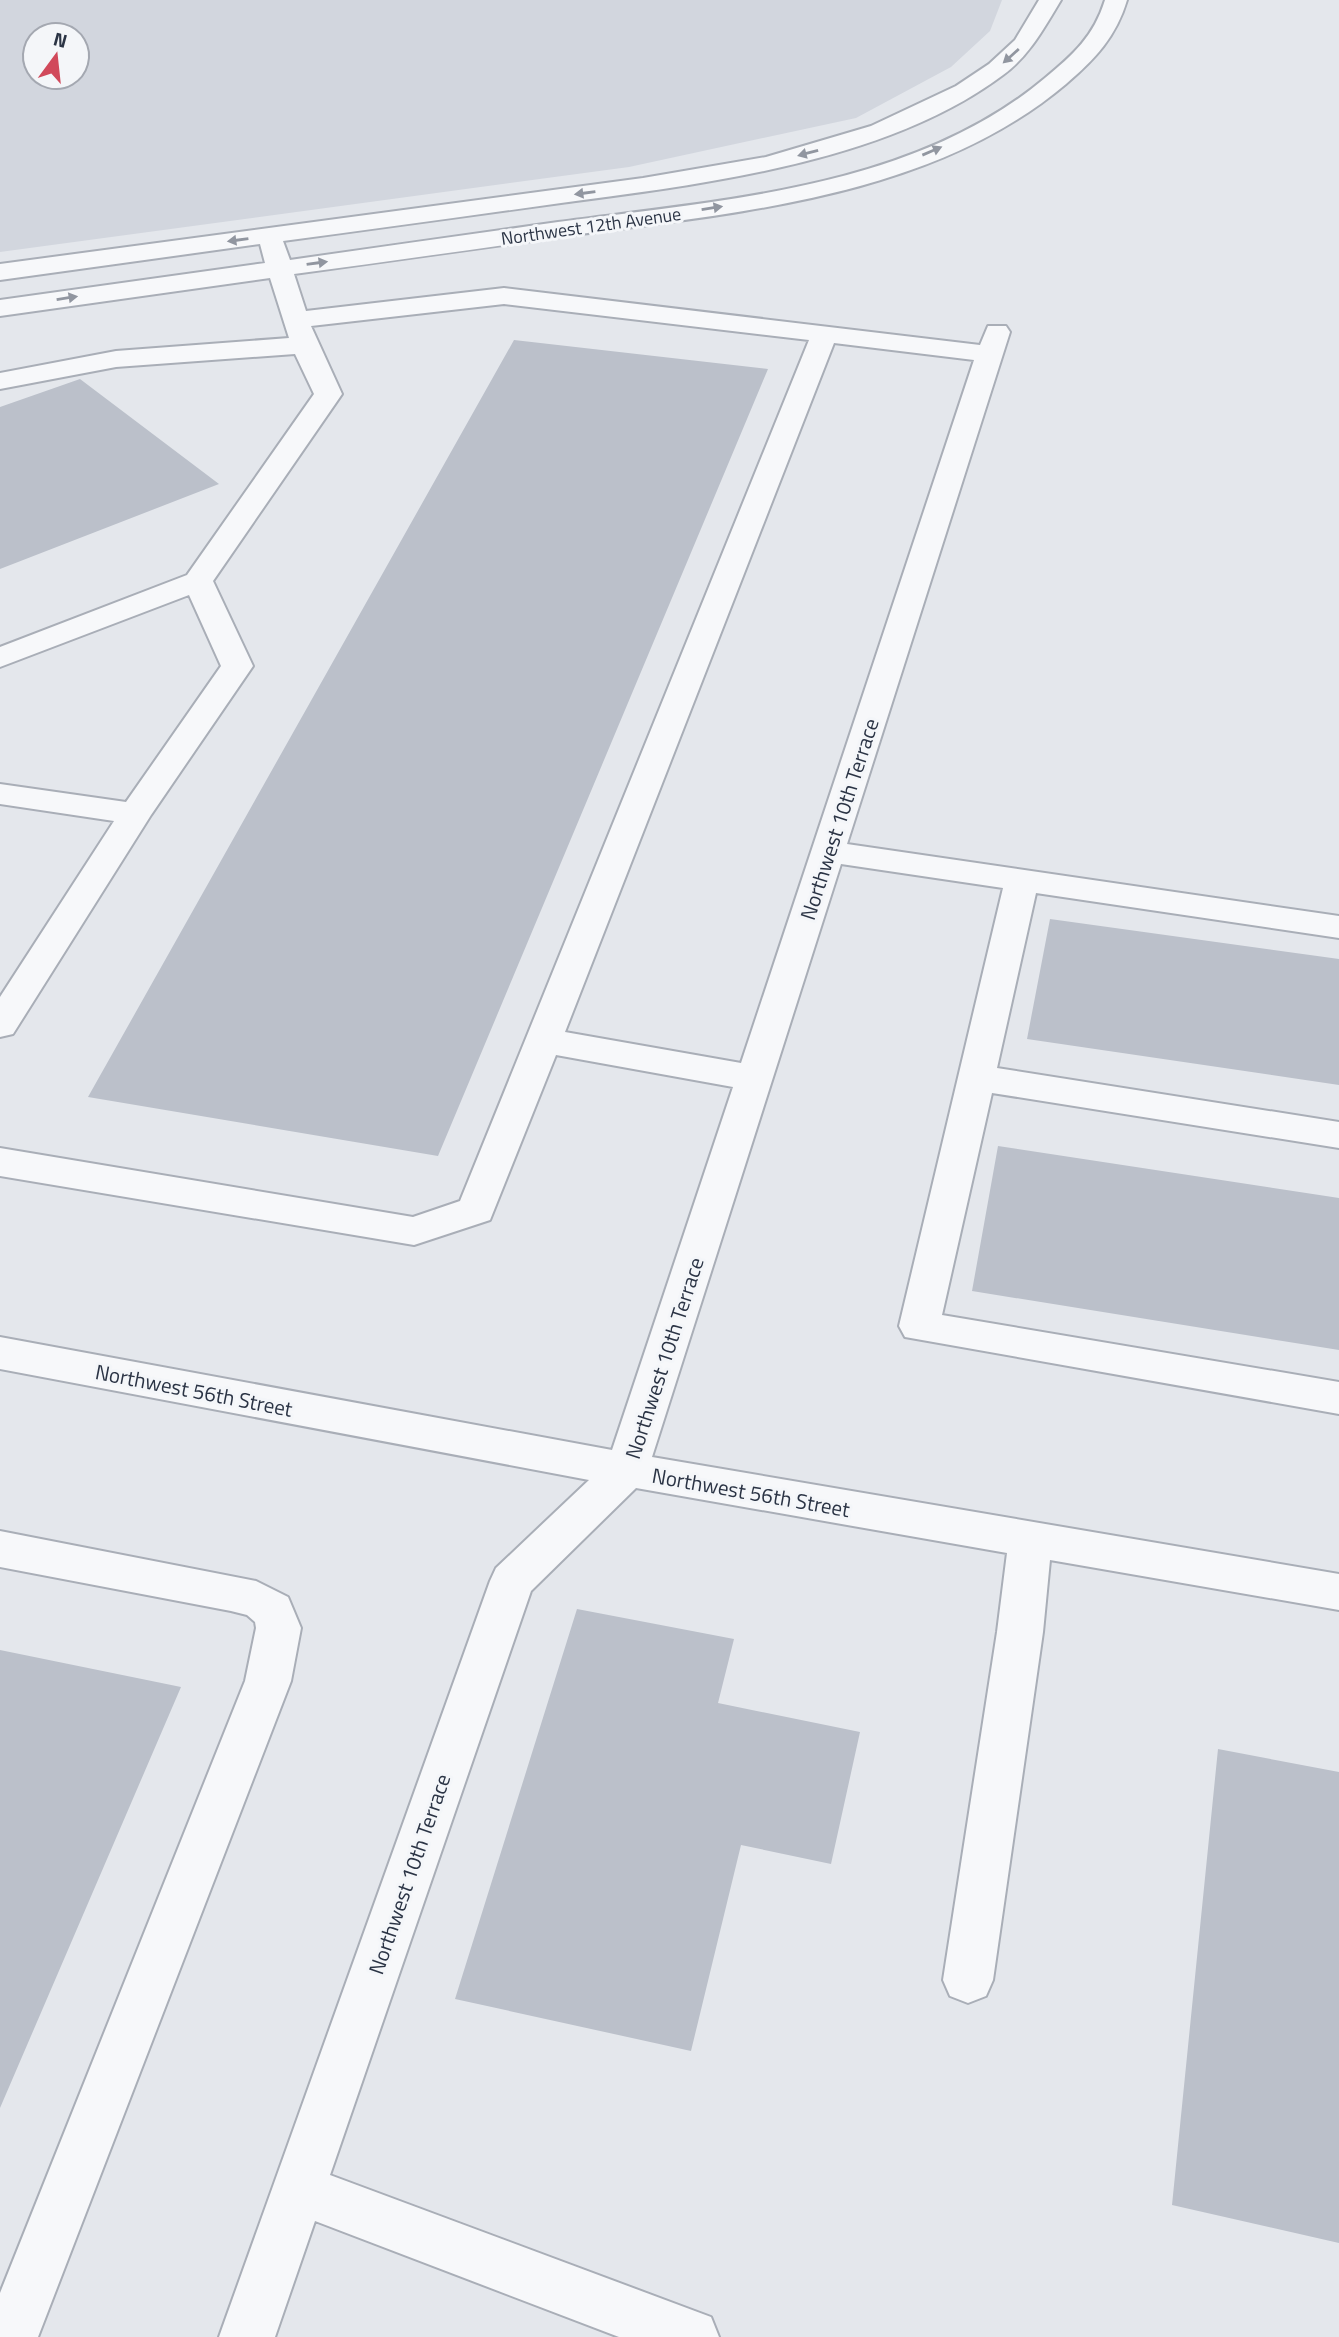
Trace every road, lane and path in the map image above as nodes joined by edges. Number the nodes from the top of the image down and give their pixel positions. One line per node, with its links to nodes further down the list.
1 (1049, 0): 3 (street, Northwest 12th Avenue, one-way to 3)
2 (1116, 0): 4 (street, Northwest 12th Avenue, one-way to 2)
3 (270, 235): 4 (street); 5 (street, Northwest 12th Avenue, one-way to 5)
4 (277, 269): 6 (street, Northwest 12th Avenue, one-way to 4); 7 (street)
5 (0, 272)
6 (0, 308)
7 (299, 333): 8 (street); 9 (street); 10 (street)
8 (824, 335): 14 (street, Northwest 10th Terrace); 18 (street)
9 (0, 381)
10 (198, 581): 11 (street); 13 (street)
11 (0, 658)
12 (0, 794): 13 (street)
13 (135, 814): 17 (street)
14 (828, 852): 15 (street); 19 (street, Northwest 10th Terrace)
15 (1022, 880): 16 (street); 20 (street)
16 (1339, 927)
17 (0, 1024)
18 (543, 1040): 19 (street); 22 (street)
19 (754, 1078): 25 (street, Northwest 10th Terrace)
20 (977, 1078): 21 (street); 24 (street)
21 (1339, 1135)
22 (0, 1162)
23 (0, 1353): 25 (street, Northwest 56th Street)
24 (1339, 1398)
25 (627, 1471): 26 (street, Northwest 56th Street); 30 (street, Northwest 10th Terrace)
26 (1030, 1539): 28 (street, Northwest 56th Street); 29 (street)
27 (0, 1549): 31 (street)
28 (1339, 1592)
29 (968, 1980)
30 (299, 2189): 32 (street, Northwest 10th Terrace); 33 (street)
31 (10, 2337)
32 (247, 2337)
33 (691, 2337)

